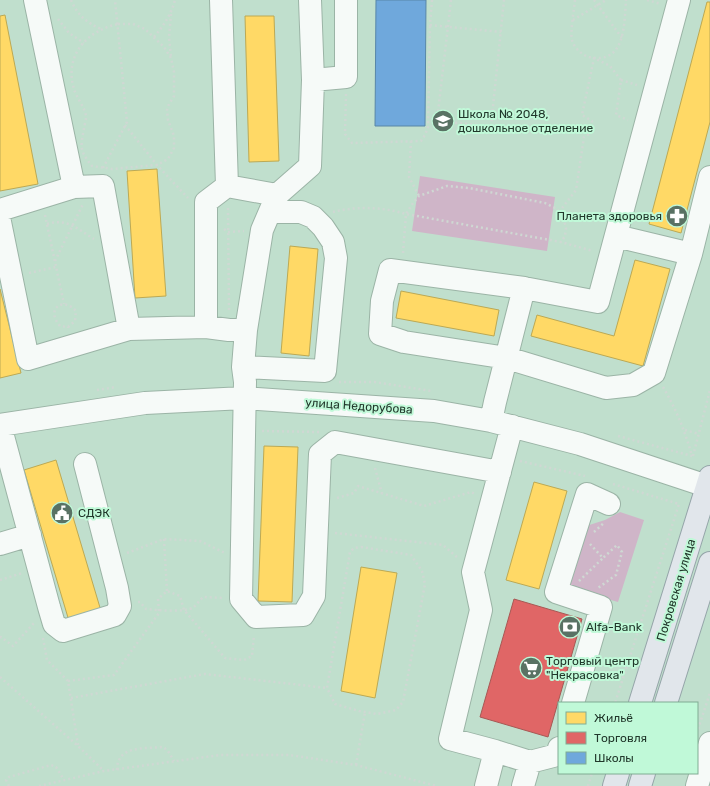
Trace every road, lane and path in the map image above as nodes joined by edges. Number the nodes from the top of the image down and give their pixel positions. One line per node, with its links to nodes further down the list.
1 (35, 0): 39 (street)
2 (71, 0): 23 (path)
3 (115, 0): 20 (path)
4 (175, 0): 17 (path)
5 (221, 0): 40 (street)
6 (310, 0): 31 (street)
7 (346, 0): 30 (street)
8 (432, 0): 21 (path)
9 (451, 0): 22 (path)
10 (504, 0): 24 (path)
11 (575, 0): 18 (path)
12 (594, 0): 16 (path)
13 (606, 0): 16 (path)
14 (626, 0): 26 (path)
15 (679, 0): 34 (street)
16 (598, 5): 18 (path); 26 (path)
17 (171, 14): 25 (path); 28 (path)
18 (573, 20): 29 (path)
19 (54, 22): 27 (path)
20 (118, 24): 23 (path); 25 (path); 32 (path)
21 (430, 25): 22 (path); 36 (path)
22 (448, 26): 24 (path); 33 (path)
23 (102, 29): 27 (path)
24 (501, 32): 33 (path)
25 (154, 37): 28 (path)
26 (622, 38): 29 (path)
27 (84, 43): 39 (path)
28 (171, 58): 37 (path)
29 (594, 58): 34 (path); 45 (path)
30 (346, 77): 31 (street); 36 (path)
31 (313, 80): 44 (street)
32 (125, 125): 37 (path); 39 (path)
33 (491, 126): 35 (path)
34 (645, 126): 55 (street)
35 (536, 131)
36 (411, 142): 41 (path)
37 (157, 165): 39 (path); 47 (path)
38 (710, 177): 56 (street)
39 (90, 181): 42 (street); 51 (path); 65 (street)
40 (227, 186): 44 (street); 47 (street); 52 (path)
41 (419, 196): 45 (path); 46 (path)
42 (0, 210)
43 (45, 212): 50 (path)
44 (270, 212): 48 (street); 52 (path); 66 (street)
45 (559, 212): 53 (path)
46 (406, 214): 48 (path); 53 (path); 59 (path)
47 (206, 217): 52 (path); 64 (street)
48 (317, 221): 69 (street)
49 (0, 222): 60 (street)
50 (47, 224): 51 (path); 57 (path)
51 (72, 226): 54 (path); 57 (path)
52 (228, 232): 66 (path)
53 (561, 242): 55 (path)
54 (98, 245)
55 (613, 246): 56 (street); 61 (street)
56 (690, 254): 70 (street)
57 (55, 261): 58 (path)
58 (56, 267): 60 (path); 62 (path)
59 (402, 272): 61 (street); 68 (street)
60 (11, 276): 65 (street)
61 (524, 288): 68 (street)
62 (64, 304): 63 (path); 63 (path)
63 (68, 327): 67 (path)
64 (206, 327): 65 (street); 66 (street)
65 (129, 329)
66 (238, 330): 69 (street)
67 (69, 332)
68 (507, 358): 70 (street); 73 (street)
69 (243, 367): 72 (street)
70 (654, 373): 75 (path)
71 (710, 390): 76 (path)
72 (244, 398): 73 (street, улица Недорубова); 74 (street, улица Недорубова); 94 (street)
73 (502, 424): 79 (street); 80 (street, улица Недорубова)
74 (0, 425): 88 (street)
75 (685, 430): 76 (path); 76 (path)
76 (699, 434)
77 (369, 448): 79 (street); 81 (street); 82 (path)
78 (85, 464): 92 (street)
79 (500, 472): 83 (street)
80 (709, 483): 115 (main road, Покровская улица)
81 (318, 494): 82 (path); 87 (street)
82 (383, 494): 83 (path)
83 (492, 503): 96 (street)
84 (609, 504): 86 (street)
85 (679, 504): 114 (path)
86 (576, 529): 91 (path); 98 (street)
87 (317, 531): 96 (path); 106 (street)
88 (30, 535): 90 (street); 95 (street)
89 (164, 539): 92 (path); 94 (path); 99 (path)
90 (0, 544)
91 (603, 558): 98 (path); 100 (path)
92 (110, 559): 102 (street)
93 (710, 563): 116 (main road, Покровская улица)
94 (242, 564): 101 (street)
95 (38, 568): 97 (path); 105 (street)
96 (473, 572): 121 (street)
97 (0, 580)
98 (558, 585): 113 (street)
99 (167, 591): 103 (path); 104 (path)
100 (593, 591)
101 (241, 599): 103 (path); 106 (street)
102 (120, 606): 104 (path); 105 (street)
103 (184, 610): 104 (path); 106 (path)
104 (158, 611): 109 (path)
105 (51, 615): 107 (path); 109 (path)
106 (256, 617)
107 (0, 638)
108 (0, 677): 120 (path)
109 (68, 681): 112 (path)
110 (327, 688): 112 (path); 117 (path); 117 (path)
111 (710, 693): 118 (path)
112 (71, 698): 120 (path)
113 (573, 702)
114 (615, 702)
115 (640, 702)
116 (666, 702)
117 (365, 712): 125 (path)
118 (698, 730)
119 (710, 743): 140 (street)
120 (78, 746): 127 (path)
121 (496, 751): 124 (street); 135 (street)
122 (558, 752): 124 (street)
123 (174, 761): 125 (path); 126 (path); 126 (path)
124 (530, 762): 136 (street)
125 (356, 765): 134 (path)
126 (117, 770): 127 (path)
127 (104, 772): 131 (path)
128 (592, 774): 137 (path)
129 (618, 774): 138 (main road)
130 (644, 774): 139 (main road)
131 (64, 780): 132 (path); 133 (path)
132 (9, 786)
133 (39, 786)
134 (437, 786)
135 (486, 786)
136 (523, 786)
137 (588, 786)
138 (614, 786)
139 (640, 786)
140 (697, 786)

